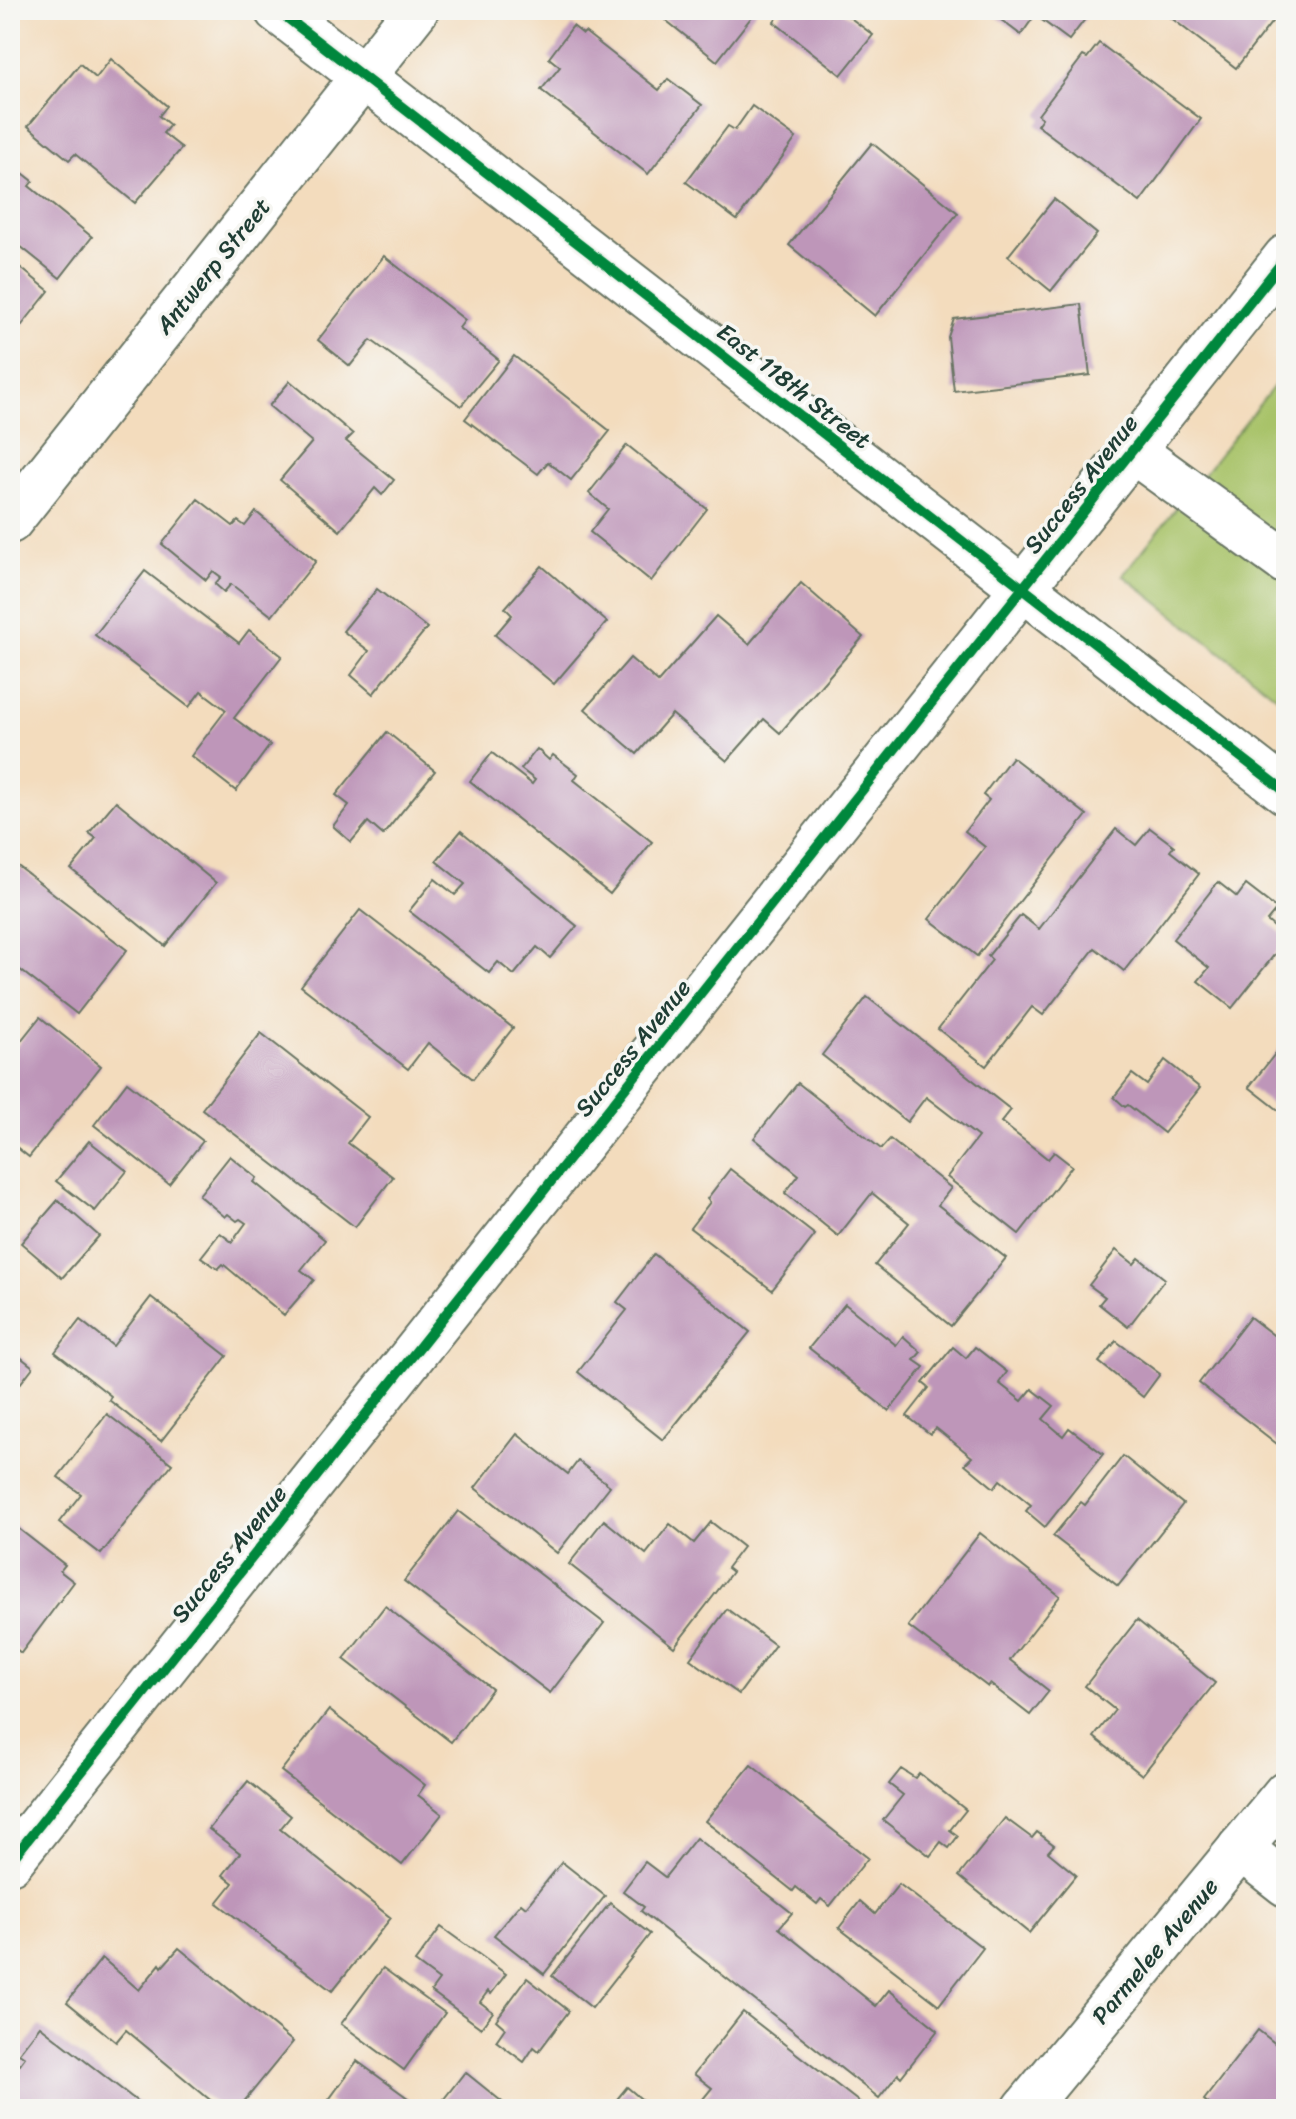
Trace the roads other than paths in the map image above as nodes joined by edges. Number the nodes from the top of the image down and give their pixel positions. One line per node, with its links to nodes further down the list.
1 (277, 10): 3 (street, East 118th Street)
2 (416, 10): 3 (street, Antwerp Street)
3 (364, 77): 6 (street, Antwerp Street); 8 (street, East 118th Street)
4 (1286, 257): 5 (street, Success Avenue)
5 (1133, 451): 7 (street); 8 (street, Success Avenue)
6 (10, 521)
7 (1286, 562)
8 (1023, 590): 9 (street, East 118th Street); 12 (street, Success Avenue)
9 (1286, 792)
10 (1286, 1793): 11 (street, Parmelee Avenue)
11 (1240, 1848): 13 (street); 14 (street, Parmelee Avenue)
12 (10, 1862)
13 (1286, 1884)
14 (1025, 2109)

